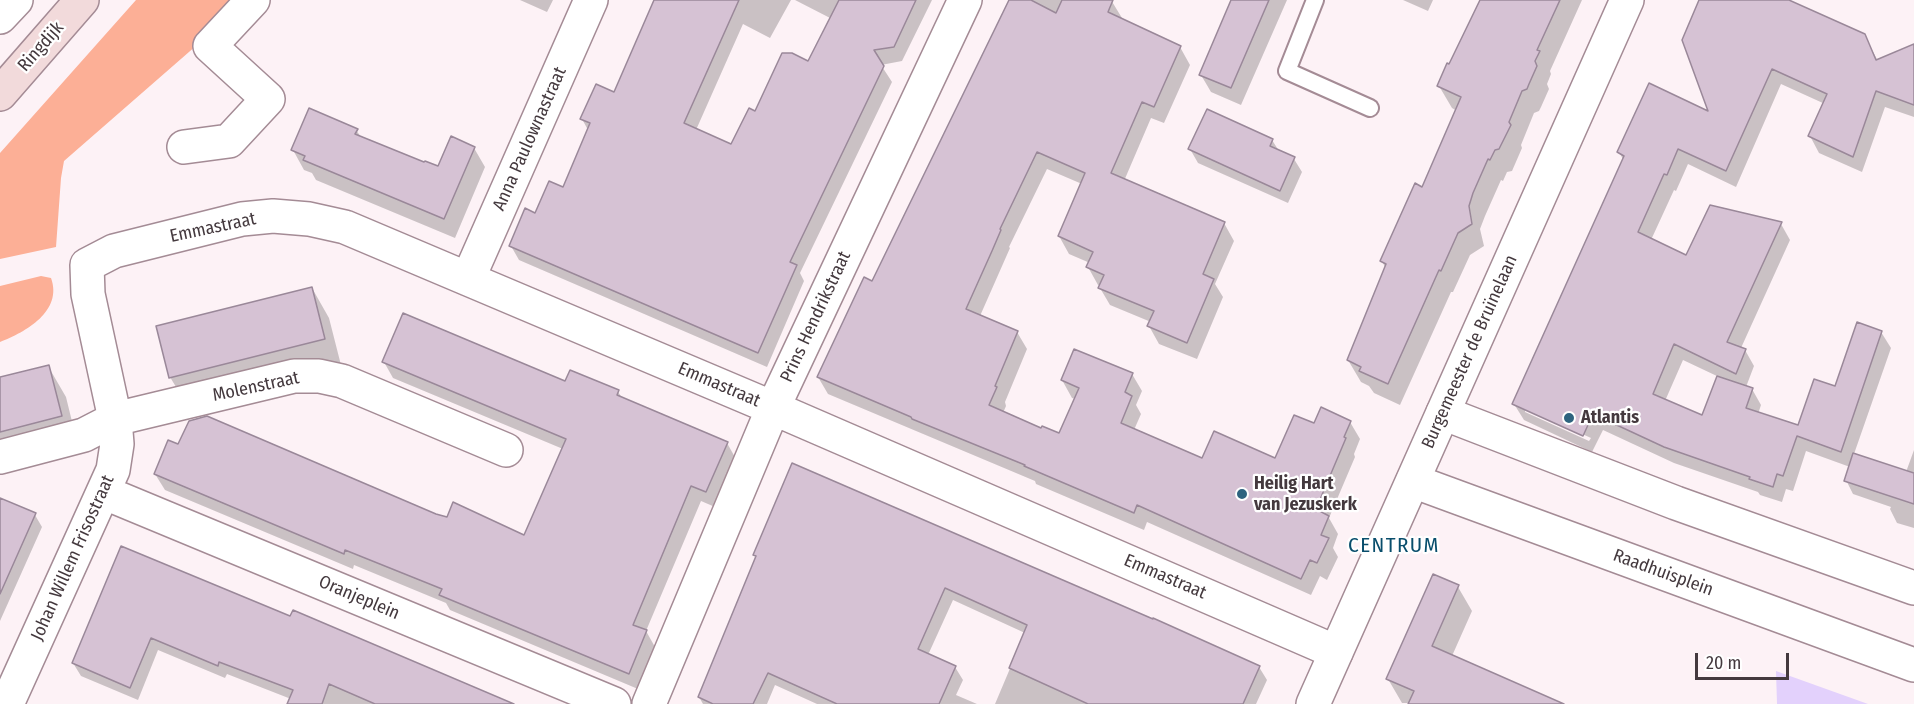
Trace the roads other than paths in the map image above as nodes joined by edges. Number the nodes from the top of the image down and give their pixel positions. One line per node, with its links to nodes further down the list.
1 (16, 0): 8 (street)
2 (82, 0): 9 (main road, Ringdijk)
3 (253, 0): 11 (street)
4 (591, 0): 13 (street, Anna Paulownastraat)
5 (965, 0): 14 (street, Prins Hendrikstraat)
6 (1315, 0): 10 (lane)
7 (1627, 0): 15 (street, Burgemeester de Bruïnelaan)
8 (0, 17)
9 (0, 94)
10 (1370, 108)
11 (184, 147)
12 (87, 265): 13 (street, Emmastraat); 16 (street, Johan Willem Frisostraat)
13 (468, 279): 14 (street, Emmastraat)
14 (773, 408): 22 (street, Emmastraat); 26 (street, Prins Hendrikstraat)
15 (1443, 413): 19 (street, Burgemeester de Bruïnelaan); 21 (street)
16 (115, 418): 17 (street, Molenstraat); 18 (street, Molenstraat); 20 (street, Johan Willem Frisostraat)
17 (506, 450)
18 (0, 457)
19 (1413, 481): 22 (street, Burgemeester de Bruïnelaan); 23 (street, Raadhuisplein)
20 (103, 492): 24 (street, Johan Willem Frisostraat); 25 (street, Oranjeplein)
21 (1914, 588)
22 (1336, 652): 27 (street, Burgemeester de Bruïnelaan)
23 (1914, 666)
24 (7, 704)
25 (614, 704)
26 (649, 704)
27 (1313, 704)

